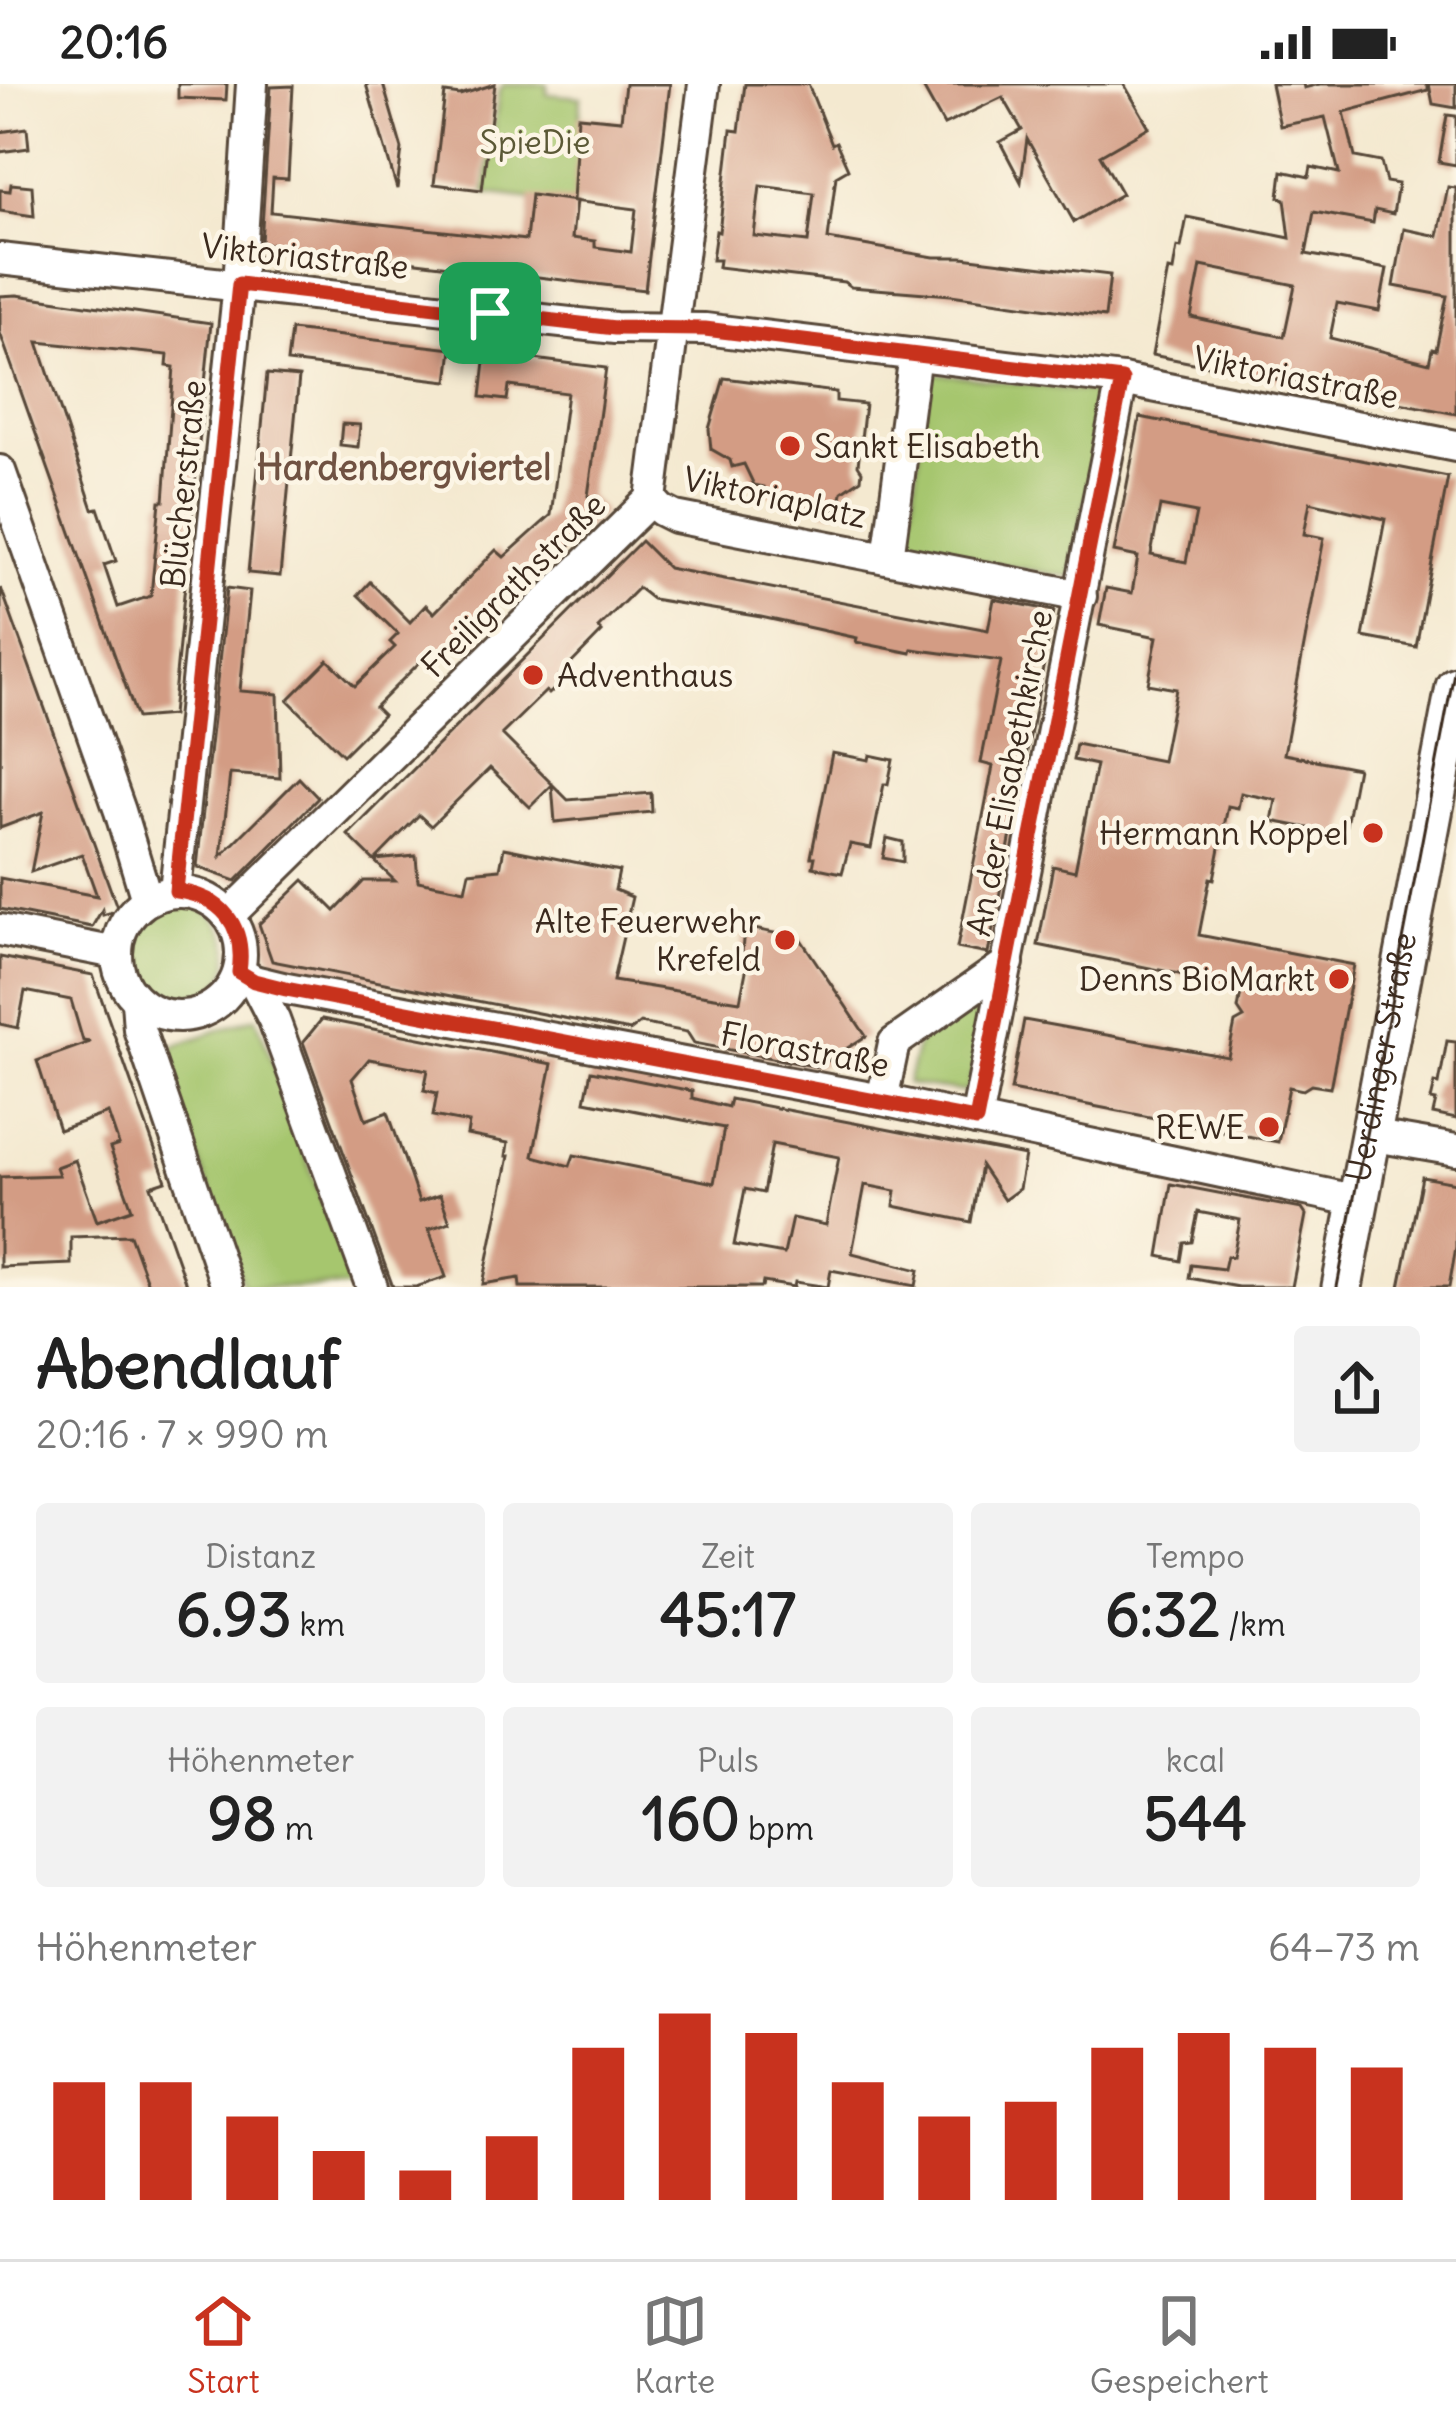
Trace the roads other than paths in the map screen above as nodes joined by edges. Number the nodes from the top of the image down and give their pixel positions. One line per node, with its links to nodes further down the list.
1 (252, 84): 4 (street, Blücherstraße)
2 (704, 84): 5 (street, Freiligrathstraße)
3 (0, 259): 4 (street, Viktoriastraße)
4 (239, 284): 5 (street, Viktoriastraße); 14 (street, Blücherstraße)
5 (673, 329): 6 (street); 10 (street, Freiligrathstraße)
6 (915, 355): 7 (street); 11 (street, Viktoriaplatz)
7 (1122, 380): 8 (street, Viktoriastraße); 12 (street)
8 (1456, 446)
9 (0, 471): 14 (street)
10 (651, 499): 11 (street, Viktoriaplatz); 15 (street, Freiligrathstraße)
11 (888, 558): 12 (street, Viktoriaplatz)
12 (1081, 596): 18 (street, An der Elisabethkirche)
13 (1456, 687): 23 (main road, Uerdinger Straße)
14 (165, 894): 15 (street); 17 (street)
15 (229, 915): 19 (street)
16 (0, 930): 17 (street)
17 (116, 952): 20 (street)
18 (1008, 963): 21 (street, An der Elisabethkirche); 22 (street, An der Elisabethkirche)
19 (247, 977): 20 (street); 21 (street, Florastraße); 27 (street)
20 (137, 1001): 26 (street)
21 (882, 1100): 22 (street, Florastraße)
22 (976, 1120): 25 (street, Florastraße)
23 (1370, 1135): 24 (street); 25 (main road, Uerdinger Straße)
24 (1456, 1150)
25 (1358, 1201): 28 (main road, Uerdinger Straße)
26 (227, 1287)
27 (372, 1287)
28 (1342, 1287)

